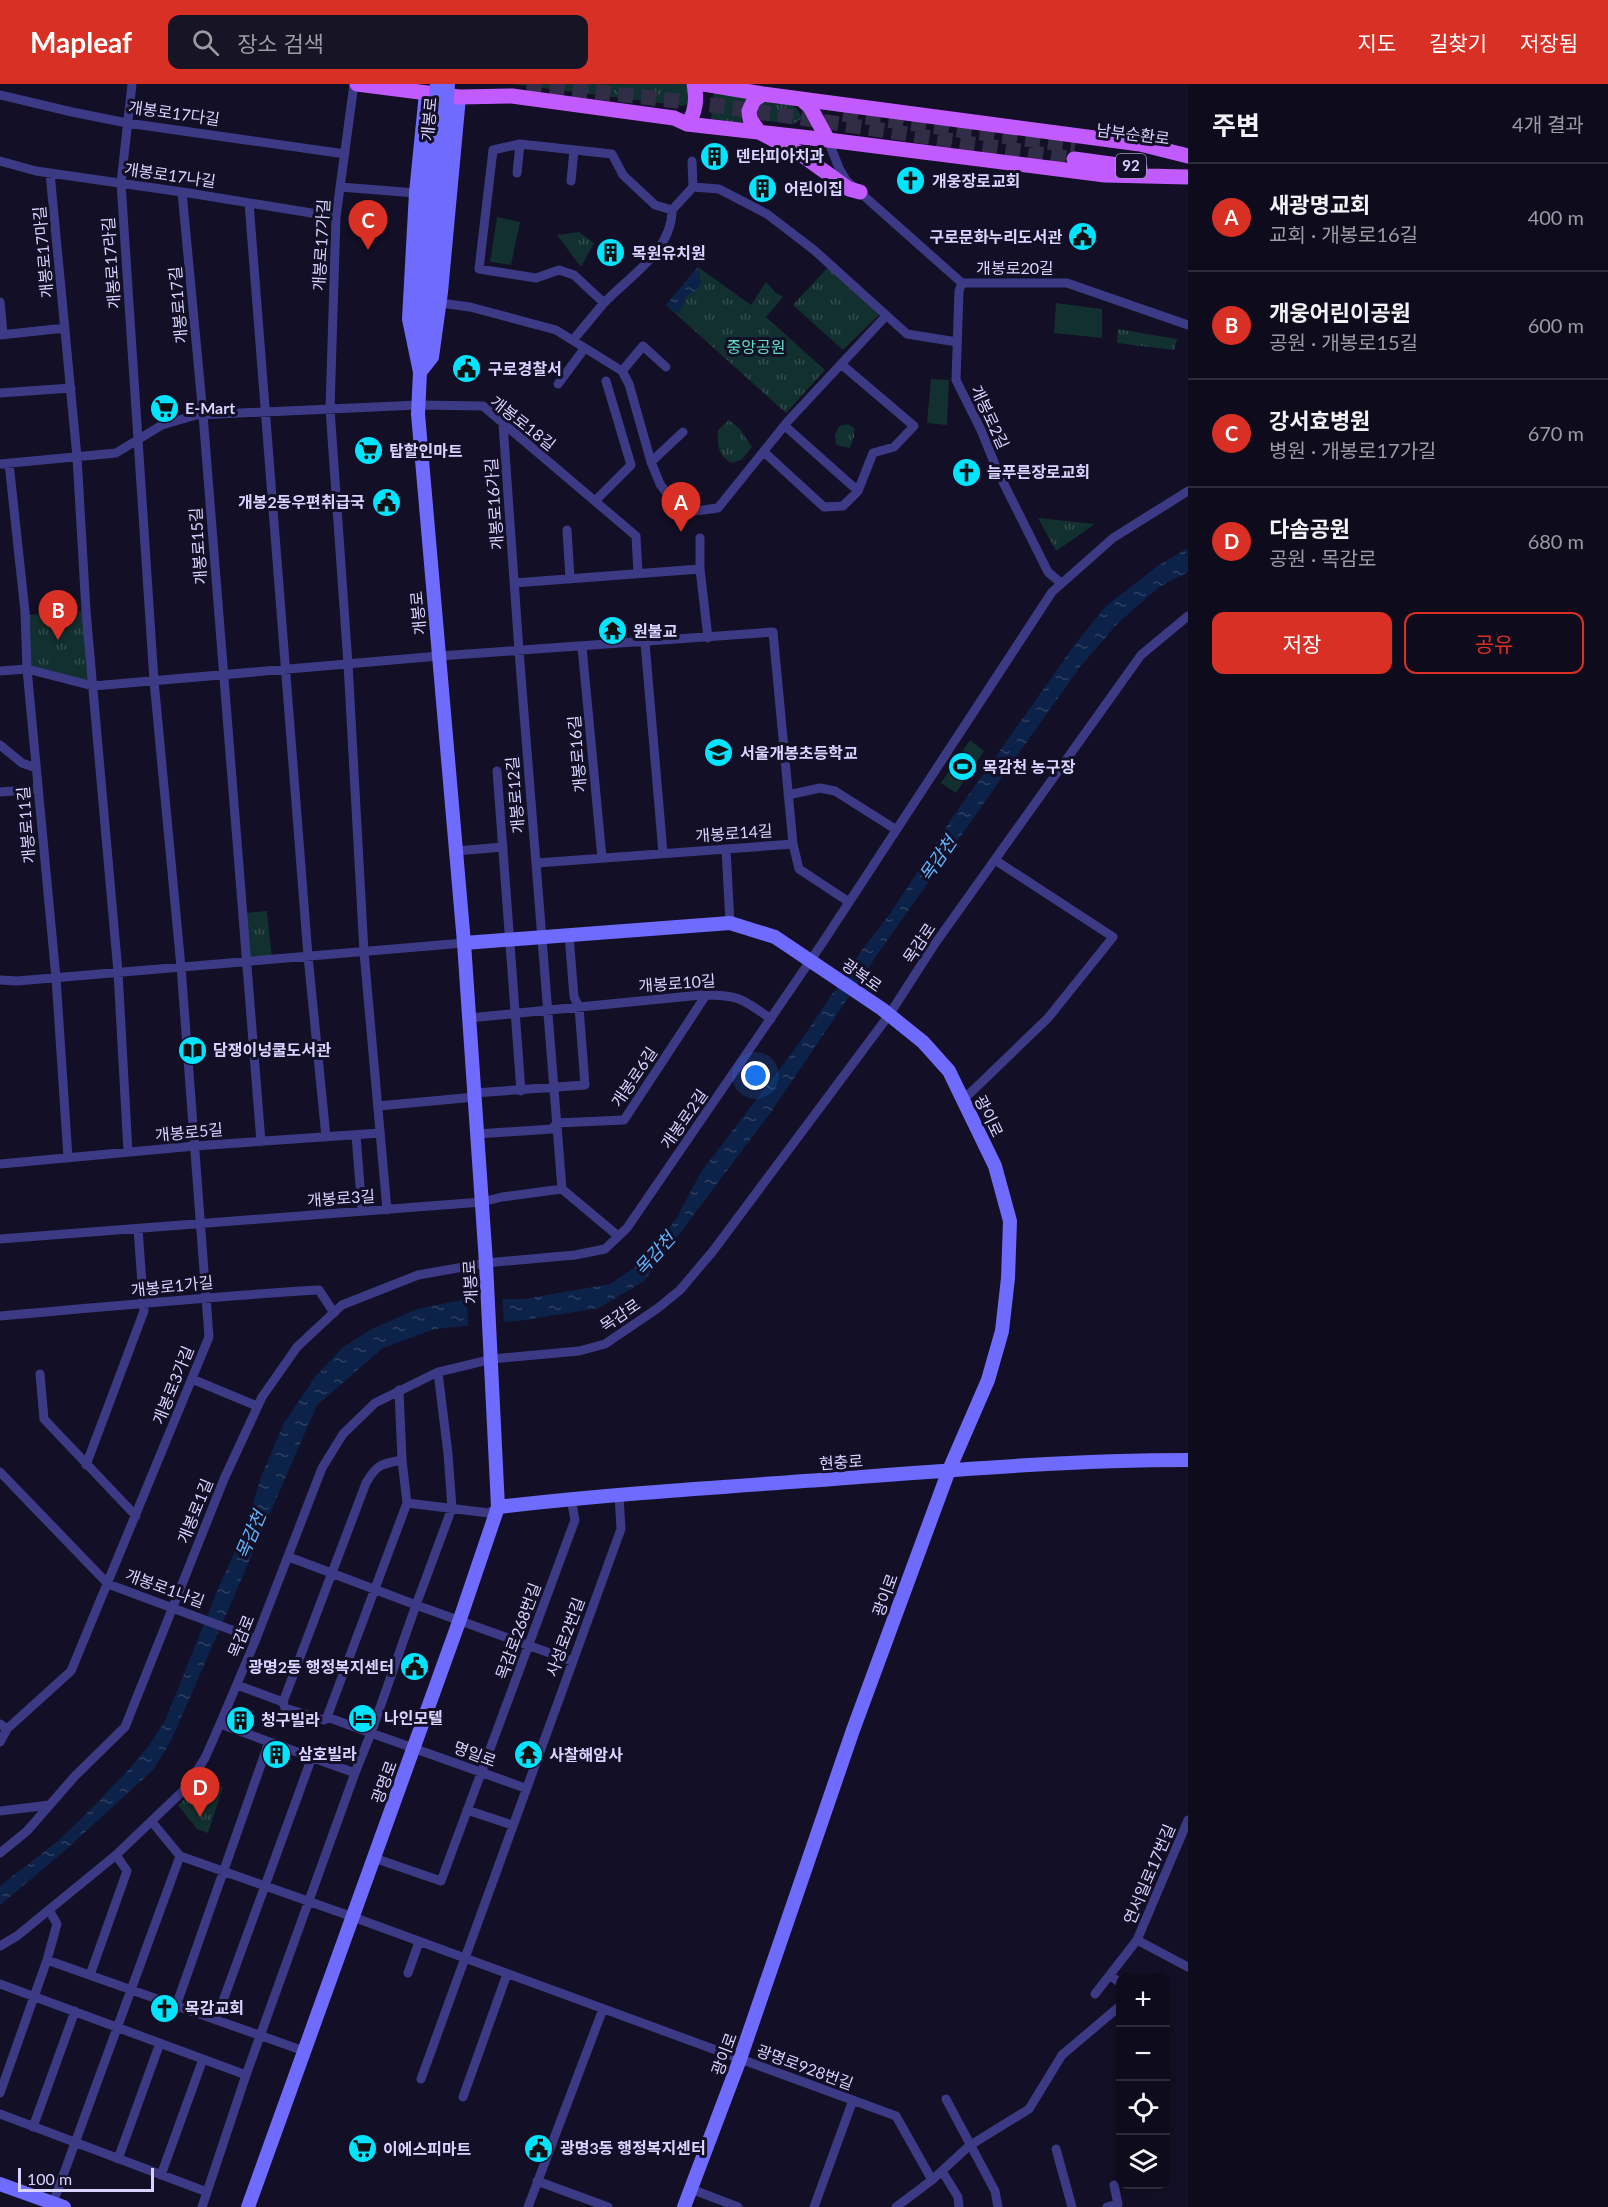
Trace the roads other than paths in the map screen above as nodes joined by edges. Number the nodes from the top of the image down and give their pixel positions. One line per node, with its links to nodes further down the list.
1 (132, 84): 15 (street, 개봉로17라길)
2 (355, 84): 7 (main road); 23 (street, 개봉로17가길)
3 (448, 84): 38 (main road, 개봉로, bridge)
4 (499, 84): 11 (main road)
5 (694, 84): 16 (main road)
6 (706, 84): 9 (main road); 17 (main road)
7 (381, 85): 8 (main road)
8 (430, 87): 12 (main road); 36 (main road); 38 (main road, 개봉로, bridge)
9 (763, 94): 13 (main road); 18 (main road)
10 (0, 95): 15 (street, 개봉로17다길)
11 (512, 96): 12 (main road); 16 (main road)
12 (459, 97): 43 (main road)
13 (801, 99): 14 (main road); 24 (main road)
14 (813, 112): 19 (main road); 20 (main road)
15 (127, 123): 23 (street, 개봉로17다길); 31 (street, 개봉로17라길)
16 (687, 124): 17 (main road)
17 (704, 126): 18 (main road)
18 (759, 132): 19 (main road); 35 (main road)
19 (796, 136): 20 (main road)
20 (828, 140): 29 (main road); 35 (street, 개봉로20길)
21 (520, 144): 22 (street); 28 (street); 44 (street)
22 (573, 150): 30 (street); 39 (street)
23 (345, 154): 32 (street, 개봉로17가길)
24 (1188, 157): 29 (main road, 남부순환로 / 92)
25 (0, 161): 27 (street, 개봉로17나길)
26 (692, 161): 33 (street)
27 (50, 173): 31 (street, 개봉로17나길); 47 (street, 개봉로17마길)
28 (517, 173)
29 (1188, 176)
30 (571, 181)
31 (121, 183): 34 (street, 개봉로17나길); 67 (street, 개봉로17라길)
32 (340, 187): 36 (street); 40 (street, 개봉로17가길)
33 (693, 187): 39 (street); 45 (street)
34 (182, 192): 37 (street, 개봉로17나길); 63 (street, 개봉로17길)
35 (860, 192): 41 (street, 개봉로20길)
36 (416, 193): 55 (main road)
37 (249, 202): 40 (street, 개봉로17나길); 62 (street)
38 (433, 203): 43 (main road, 개봉로); 55 (main road, 개봉로)
39 (672, 210): 44 (street)
40 (336, 217): 61 (street, 개봉로17가길)
41 (962, 283): 46 (street, 개봉로20길); 50 (street, 개봉로2길)
42 (0, 302): 48 (street)
43 (435, 302): 49 (street); 55 (main road)
44 (604, 303): 49 (street)
45 (885, 316): 50 (street); 52 (street)
46 (1188, 325)
47 (65, 328): 48 (street); 58 (street, 개봉로17마길)
48 (2, 334)
49 (573, 340): 51 (street)
50 (957, 342): 81 (street, 개봉로2길)
51 (584, 349): 54 (street); 57 (street)
52 (841, 364): 65 (street); 72 (street)
53 (666, 367): 54 (street)
54 (622, 371): 70 (street)
55 (420, 372): 60 (main road, 개봉로)
56 (606, 381): 74 (street)
57 (558, 384)
58 (71, 388): 59 (street); 69 (street, 개봉로17마길)
59 (0, 393)
60 (418, 405): 61 (street); 64 (street, 개봉로18길); 87 (main road, 개봉로)
61 (330, 409): 62 (street); 88 (street)
62 (265, 412): 63 (street); 90 (street)
63 (203, 415): 67 (street); 92 (street, 개봉로15길)
64 (503, 424): 74 (street, 개봉로18길); 80 (street, 개봉로16가길)
65 (785, 426): 68 (street); 72 (street)
66 (683, 432): 70 (street)
67 (137, 440): 69 (street); 93 (street)
68 (764, 452): 70 (street); 72 (street)
69 (77, 457): 71 (street); 94 (street)
70 (651, 462)
71 (4, 464): 89 (street)
72 (858, 491)
73 (1188, 491): 81 (street, 개봉로2길)
74 (595, 501): 78 (street, 개봉로18길)
75 (567, 530): 79 (street)
76 (700, 538): 77 (street)
77 (700, 569): 78 (street); 83 (street)
78 (638, 574): 79 (street)
79 (570, 579): 80 (street)
80 (514, 583): 86 (street, 개봉로16가길)
81 (1060, 583): 101 (street, 개봉로2길)
82 (1188, 616): 108 (street, 목감로)
83 (708, 638): 84 (street); 100 (street, 개봉로14길)
84 (645, 643): 85 (street); 106 (street)
85 (582, 647): 86 (street); 107 (street, 개봉로16길)
86 (519, 651): 87 (street); 109 (street, 개봉로12길)
87 (438, 656): 88 (street); 105 (main road, 개봉로)
88 (348, 664): 90 (street); 116 (street)
89 (27, 669): 91 (street); 94 (street); 96 (street, 개봉로11길)
90 (287, 669): 92 (street); 117 (street)
91 (0, 670)
92 (223, 675): 93 (street); 118 (street)
93 (154, 681): 94 (street); 120 (street)
94 (93, 686): 121 (street)
95 (0, 745): 96 (street)
96 (36, 768): 98 (street, 개봉로11길)
97 (497, 771): 103 (street, 개봉로12길)
98 (38, 789): 99 (street); 122 (street, 개봉로11길)
99 (1, 791)
100 (788, 795): 101 (street); 102 (street, 개봉로14길)
101 (895, 829): 110 (street, 개봉로2길)
102 (793, 844): 104 (street, 개봉로14길); 110 (street)
103 (503, 847): 105 (street); 114 (street, 개봉로12길)
104 (726, 849): 106 (street, 개봉로14길); 111 (street)
105 (456, 851): 115 (main road, 개봉로)
106 (663, 853): 107 (street, 개봉로14길)
107 (602, 858): 109 (street, 개봉로14길)
108 (995, 860): 127 (street, 목감로); 134 (street)
109 (537, 863): 113 (street, 개봉로12길)
110 (849, 902): 119 (street, 개봉로2길)
111 (730, 923): 112 (main road); 119 (main road)
112 (569, 935): 113 (main road); 125 (street)
113 (543, 937): 114 (main road); 126 (street)
114 (510, 940): 115 (main road); 128 (street, 개봉로12길)
115 (464, 943): 116 (street); 129 (main road, 개봉로)
116 (364, 952): 117 (street); 135 (street)
117 (308, 956): 118 (street); 140 (street)
118 (247, 961): 120 (street); 141 (street)
119 (812, 961): 127 (main road, 광복로); 130 (street, 개봉로2길)
120 (181, 967): 121 (street); 142 (street)
121 (118, 972): 122 (street); 143 (street)
122 (56, 978): 123 (street); 144 (street, 개봉로11길)
123 (0, 980)
124 (706, 995): 125 (street, 개봉로10길); 130 (street, 개봉로10길); 136 (street, 개봉로6길)
125 (579, 1007): 126 (street, 개봉로10길); 131 (street)
126 (548, 1010): 128 (street, 개봉로10길); 131 (street)
127 (885, 1012): 134 (main road, 광이로); 159 (street, 목감로)
128 (515, 1013): 129 (street, 개봉로10길); 132 (street)
129 (469, 1018): 133 (main road, 개봉로)
130 (771, 1019): 152 (street, 개봉로2길)
131 (554, 1088): 132 (street); 136 (street)
132 (520, 1091): 133 (street)
133 (475, 1095): 135 (street); 138 (main road, 개봉로)
134 (963, 1100): 168 (main road, 광이로)
135 (378, 1106): 137 (street)
136 (557, 1123): 138 (street, 개봉로6길); 146 (street)
137 (380, 1133): 139 (street, 개봉로5길); 148 (street)
138 (477, 1134): 147 (main road, 개봉로)
139 (356, 1135): 140 (street, 개봉로5길); 149 (street)
140 (326, 1137): 141 (street, 개봉로5길)
141 (261, 1142): 142 (street, 개봉로5길)
142 (195, 1146): 143 (street, 개봉로5길); 150 (street)
143 (128, 1152): 144 (street, 개봉로5길)
144 (68, 1158): 145 (street, 개봉로5길)
145 (0, 1164)
146 (562, 1189): 147 (street); 152 (street)
147 (482, 1202): 148 (street, 개봉로3길); 154 (main road, 개봉로)
148 (387, 1210): 149 (street, 개봉로3길)
149 (362, 1212): 150 (street, 개봉로3길)
150 (201, 1224): 151 (street, 개봉로3길); 155 (street, 개봉로3가길)
151 (138, 1229): 153 (street, 개봉로3길); 156 (street)
152 (618, 1236): 154 (street, 개봉로2길)
153 (0, 1239)
154 (486, 1265): 157 (street, 개봉로1길); 159 (main road, 개봉로)
155 (206, 1297): 156 (street, 개봉로1가길); 157 (street, 개봉로1가길); 162 (street, 개봉로3가길)
156 (143, 1304): 158 (street, 개봉로1가길); 167 (street)
157 (334, 1313): 164 (street, 개봉로1길)
158 (0, 1316)
159 (491, 1355): 160 (street, 목감로); 173 (main road, 광명로)
160 (438, 1372): 163 (street, 목감로); 174 (street)
161 (40, 1374): 167 (street)
162 (192, 1379): 164 (street); 175 (street, 개봉로3가길)
163 (399, 1390): 165 (street); 176 (street, 목감로)
164 (257, 1407): 181 (street, 개봉로1길)
165 (402, 1460): 172 (street); 177 (street)
166 (1188, 1460): 168 (main road, 현충로)
167 (86, 1465): 175 (street)
168 (949, 1470): 170 (main road, 현충로); 239 (main road, 광이로)
169 (0, 1472): 178 (street, 개봉로1나길)
170 (619, 1495): 171 (main road, 현충로); 185 (street, 사성로2번길)
171 (571, 1498): 173 (main road, 현충로); 184 (street, 목감로268번길)
172 (407, 1503): 174 (street); 179 (street)
173 (498, 1507): 174 (street); 182 (main road, 광명로)
174 (452, 1508): 180 (street)
175 (136, 1516): 178 (street, 개봉로3가길)
176 (289, 1557): 177 (street); 183 (street, 목감로)
177 (332, 1573): 179 (street); 187 (street)
178 (108, 1584): 181 (street, 개봉로1나길); 190 (street, 개봉로3가길)
179 (374, 1589): 180 (street); 188 (street)
180 (416, 1605): 182 (street); 191 (street)
181 (176, 1608): 183 (street, 개봉로1나길); 199 (street, 개봉로1길)
182 (460, 1619): 184 (street); 194 (main road, 광명로)
183 (252, 1638): 186 (street, 목감로)
184 (528, 1645): 185 (street); 197 (street, 목감로268번길)
185 (572, 1661): 198 (street, 사성로2번길)
186 (237, 1685): 187 (street); 189 (street, 목감로)
187 (282, 1702): 188 (street, 명일로)
188 (327, 1717): 191 (street, 명일로)
189 (220, 1724): 193 (street); 203 (street, 목감로)
190 (4, 1727): 192 (street, 개봉로3가길)
191 (371, 1732): 194 (street, 명일로); 196 (street)
192 (0, 1742)
193 (269, 1742): 195 (street); 209 (street)
194 (414, 1748): 197 (street, 명일로); 208 (main road, 광명로)
195 (312, 1757): 196 (street); 210 (street)
196 (355, 1773): 211 (street)
197 (482, 1773): 198 (street, 명일로); 200 (street, 목감로268번길)
198 (525, 1788): 204 (street, 사성로2번길)
199 (50, 1805): 201 (street); 205 (street, 개봉로1길)
200 (467, 1810): 204 (street); 208 (street, 목감로268번길)
201 (0, 1811)
202 (1188, 1820): 214 (street, 연서일로17번길)
203 (152, 1822): 206 (street, 목감로); 207 (street)
204 (512, 1825): 217 (street, 사성로2번길)
205 (0, 1853)
206 (116, 1855): 212 (street, 목감로); 222 (street)
207 (180, 1856): 209 (street, 광명로928번길); 226 (street)
208 (374, 1858): 213 (main road, 광명로)
209 (224, 1872): 210 (street, 광명로928번길); 229 (street)
210 (266, 1887): 211 (street, 광명로928번길); 233 (street)
211 (309, 1902): 213 (street, 광명로928번길); 235 (street)
212 (49, 1910): 216 (street, 목감로); 218 (street)
213 (353, 1917): 215 (street, 광명로928번길); 237 (main road, 광명로)
214 (1137, 1940): 219 (street); 223 (street, 연서일로17번길)
215 (419, 1942): 217 (street, 광명로928번길); 220 (street)
216 (0, 1946)
217 (464, 1958): 221 (street, 광명로928번길); 241 (street, 사성로2번길)
218 (47, 1960): 222 (street); 228 (street)
219 (1188, 1967)
220 (408, 1973)
221 (507, 1974): 230 (street, 광명로928번길); 243 (street)
222 (90, 1975): 226 (street)
223 (1110, 1975): 224 (street); 227 (street, 연서일로17번길)
224 (1116, 1980)
225 (0, 1984): 228 (street)
226 (132, 1990): 229 (street); 234 (street)
227 (1095, 1994)
228 (34, 1996): 232 (street); 242 (street)
229 (176, 2006): 233 (street)
230 (603, 2009): 239 (street, 광명로928번길); 255 (street)
231 (1116, 2009): 249 (street)
232 (75, 2011): 234 (street); 247 (street)
233 (216, 2020): 235 (street)
234 (118, 2028): 236 (street); 248 (street)
235 (260, 2036): 237 (street); 240 (street)
236 (159, 2043): 238 (street); 251 (street)
237 (304, 2051): 262 (main road, 광명로)
238 (203, 2059): 240 (street); 253 (street)
239 (740, 2059): 245 (street, 광명로928번길); 258 (main road, 광이로)
240 (246, 2075): 259 (street)
241 (421, 2079)
242 (0, 2093)
243 (463, 2097)
244 (946, 2099): 249 (street)
245 (853, 2100): 254 (street, 광명로928번길); 267 (street)
246 (0, 2114): 247 (street)
247 (33, 2127): 248 (street)
248 (76, 2143): 251 (street); 260 (street)
249 (969, 2146): 252 (street); 270 (street)
250 (1056, 2150): 271 (street)
251 (118, 2159): 253 (street)
252 (942, 2171): 254 (street); 269 (street)
253 (161, 2175): 259 (street)
254 (932, 2180): 268 (street)
255 (537, 2181): 263 (street); 264 (street)
256 (0, 2184): 260 (main road)
257 (1114, 2185): 272 (street)
258 (691, 2189): 265 (main road, 광이로); 266 (street)
259 (207, 2192): 261 (street)
260 (59, 2205)
261 (202, 2207)
262 (248, 2207)
263 (528, 2207)
264 (608, 2207)
265 (684, 2207)
266 (738, 2207)
267 (814, 2207)
268 (896, 2207)
269 (959, 2207)
270 (998, 2207)
271 (1072, 2207)
272 (1107, 2207)

